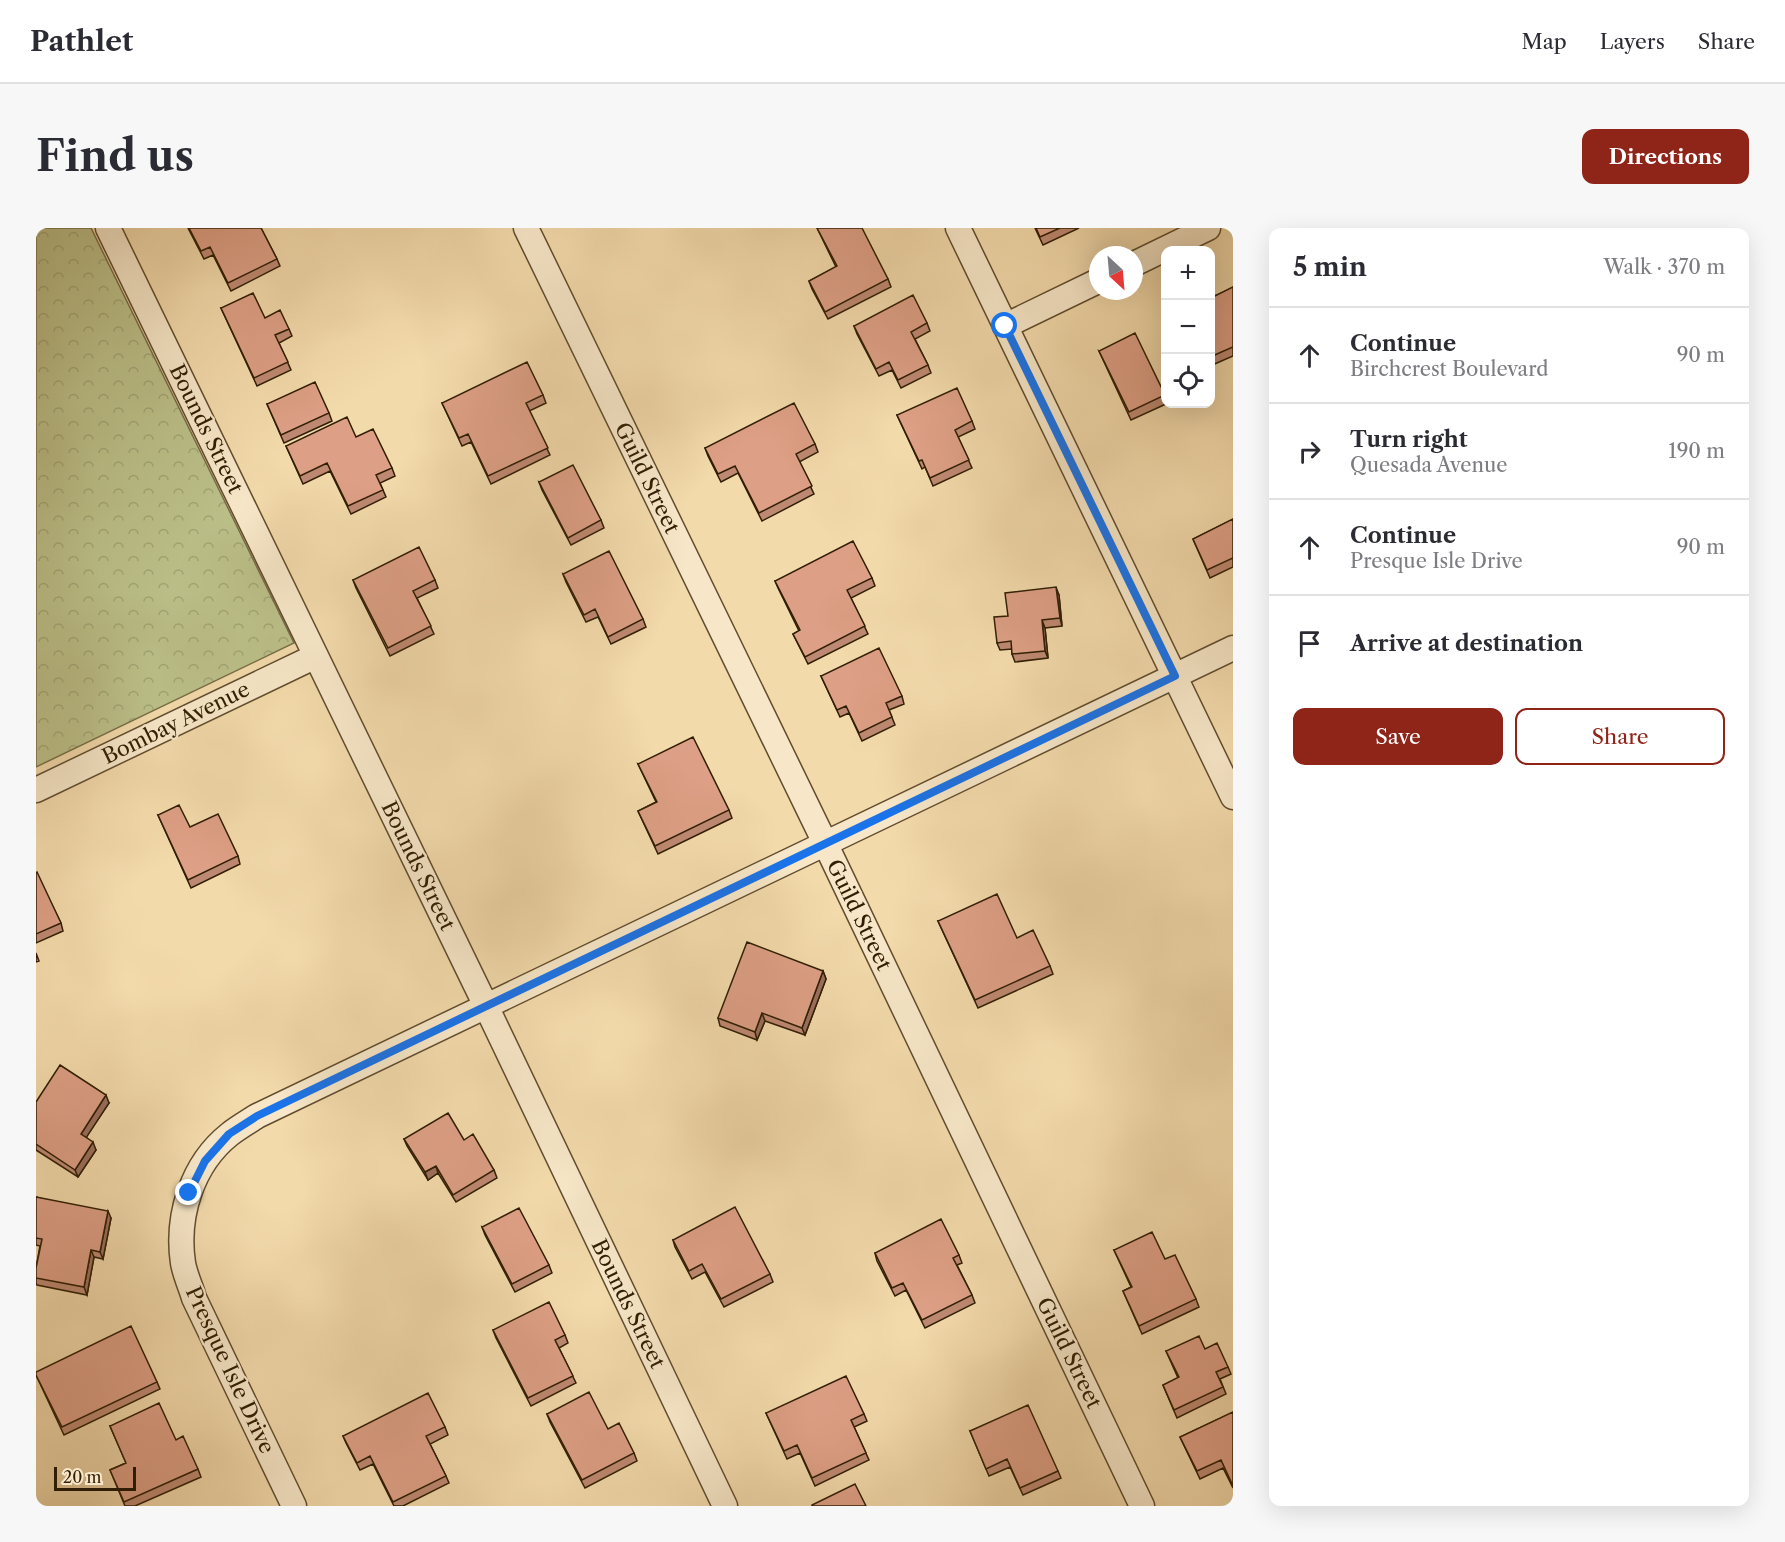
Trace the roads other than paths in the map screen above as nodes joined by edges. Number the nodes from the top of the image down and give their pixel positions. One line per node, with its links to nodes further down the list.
1 (108, 228): 9 (street, Bounds Street)
2 (526, 228): 13 (street, Guild Street)
3 (958, 228): 7 (street)
4 (1208, 228): 5 (street)
5 (1143, 260)
6 (1089, 285): 7 (street)
7 (1005, 326): 10 (street)
8 (1233, 648): 10 (street, Presque Isle Drive)
9 (316, 656): 11 (street, Bombay Avenue); 14 (street, Bounds Street)
10 (1175, 676): 12 (street); 13 (street, Presque Isle Drive)
11 (36, 790)
12 (1233, 797)
13 (825, 843): 14 (street, Presque Isle Drive); 17 (street, Guild Street)
14 (486, 1006): 15 (street, Presque Isle Drive); 16 (street, Bounds Street)
15 (294, 1506)
16 (725, 1506)
17 (1142, 1506)

